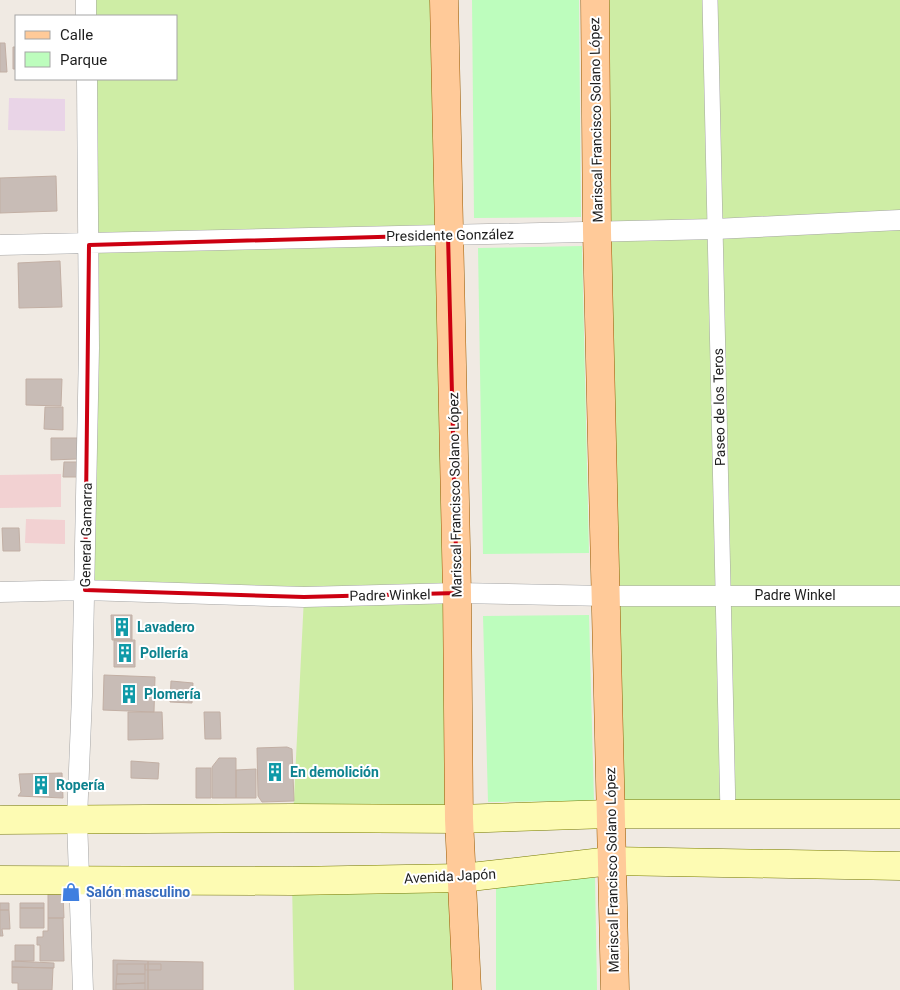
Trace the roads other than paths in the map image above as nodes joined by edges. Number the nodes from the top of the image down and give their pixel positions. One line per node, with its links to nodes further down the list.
1 (86, 0): 5 (street)
2 (444, 0): 10 (main road, Mariscal Francisco Solano López)
3 (595, 0): 9 (main road, Mariscal Francisco Solano López)
4 (710, 0): 8 (street, Paseo de los Teros)
5 (86, 15)
6 (87, 80): 12 (street, General Gamarra)
7 (900, 220): 8 (street, Presidente González)
8 (715, 229): 9 (street, Presidente González); 16 (street, Paseo de los Teros)
9 (597, 232): 10 (street, Presidente González); 17 (main road, Mariscal Francisco Solano López)
10 (448, 236): 12 (street, Presidente González); 15 (main road, Mariscal Francisco Solano López)
11 (0, 245): 12 (street, Presidente González)
12 (89, 245): 13 (street, General Gamarra)
13 (85, 590): 14 (street, Padre Winkel); 15 (street, Padre Winkel); 22 (street, General Gamarra)
14 (0, 592)
15 (457, 593): 17 (street, Padre Winkel); 23 (main road, Mariscal Francisco Solano López)
16 (723, 595): 17 (street, Padre Winkel); 18 (street, Padre Winkel); 20 (street, Paseo de los Teros)
17 (607, 596): 19 (main road, Mariscal Francisco Solano López)
18 (900, 596)
19 (609, 814): 20 (main road); 23 (main road); 25 (main road, Mariscal Francisco Solano López)
20 (728, 814): 21 (main road)
21 (900, 814)
22 (77, 819): 23 (main road); 24 (main road); 29 (street, General Gamarra)
23 (459, 819): 27 (main road, Mariscal Francisco Solano López)
24 (0, 820)
25 (611, 861): 26 (main road, Avenida Japón); 27 (main road, Avenida Japón); 32 (main road, Mariscal Francisco Solano López)
26 (900, 866)
27 (462, 878): 29 (main road, Avenida Japón); 31 (main road, Mariscal Francisco Solano López)
28 (0, 880): 29 (main road, Avenida Japón)
29 (81, 880): 30 (street, General Gamarra)
30 (84, 990)
31 (467, 990)
32 (615, 990)

